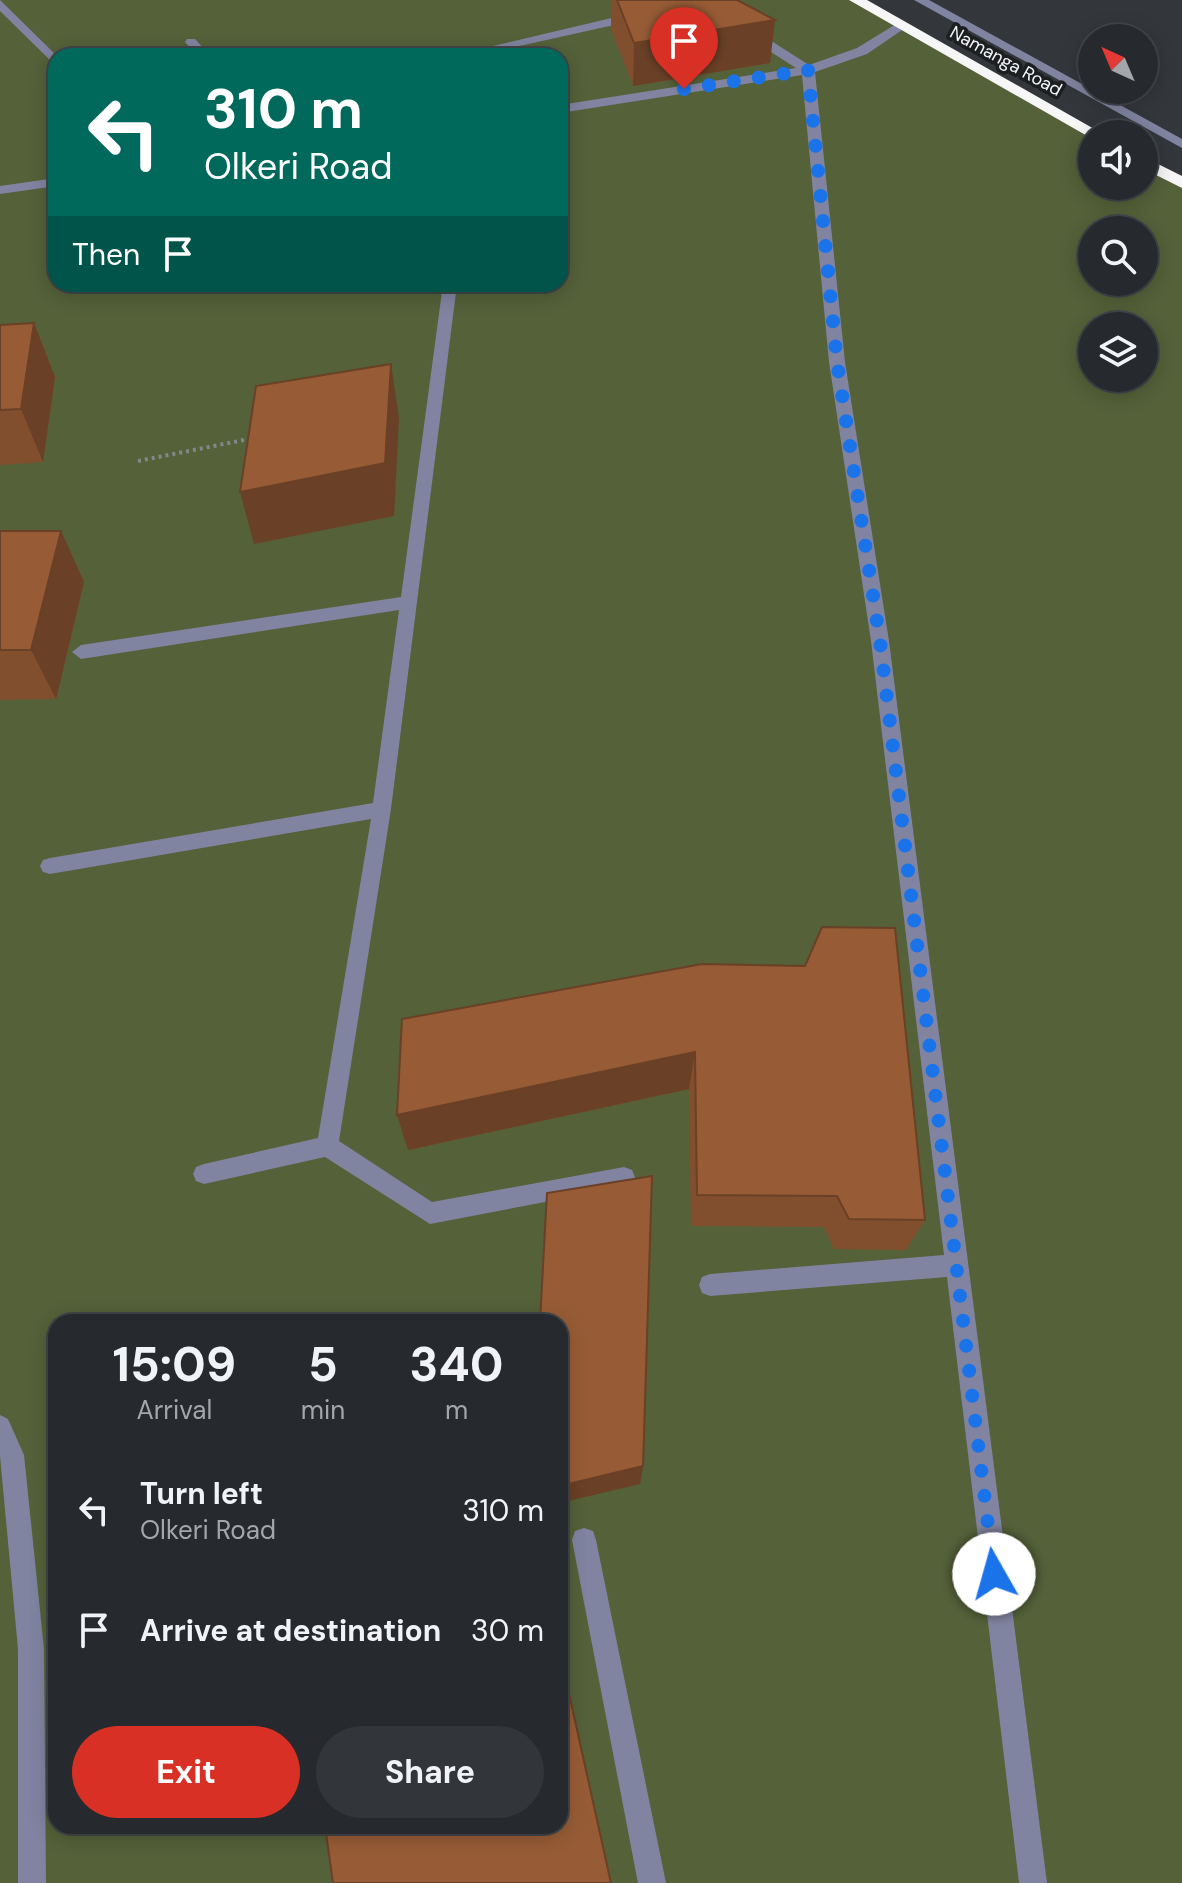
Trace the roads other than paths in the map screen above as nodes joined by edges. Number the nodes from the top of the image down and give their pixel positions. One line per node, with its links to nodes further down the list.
1 (856, 0): 5 (highway, Namanga Road)
2 (920, 0): 14 (street)
3 (0, 4): 10 (street)
4 (656, 12): 9 (street)
5 (901, 25): 11 (street); 13 (highway, Namanga Road)
6 (741, 27): 11 (street)
7 (191, 42): 8 (street)
8 (197, 48)
9 (493, 48)
10 (48, 54)
11 (808, 70): 12 (street); 27 (street)
12 (568, 108)
13 (1078, 124)
14 (1182, 144)
15 (1158, 170): 17 (highway)
16 (48, 183): 18 (street)
17 (1182, 183)
18 (0, 190)
19 (449, 292): 20 (street)
20 (409, 602): 21 (street); 22 (street)
21 (81, 652)
22 (382, 809): 23 (street); 24 (street)
23 (50, 866)
24 (327, 1146): 25 (street); 26 (street)
25 (204, 1174)
26 (624, 1177)
27 (955, 1265): 28 (street); 33 (street)
28 (710, 1285)
29 (0, 1427): 31 (street)
30 (584, 1540): 32 (street)
31 (32, 1883)
32 (652, 1883)
33 (1033, 1883)

